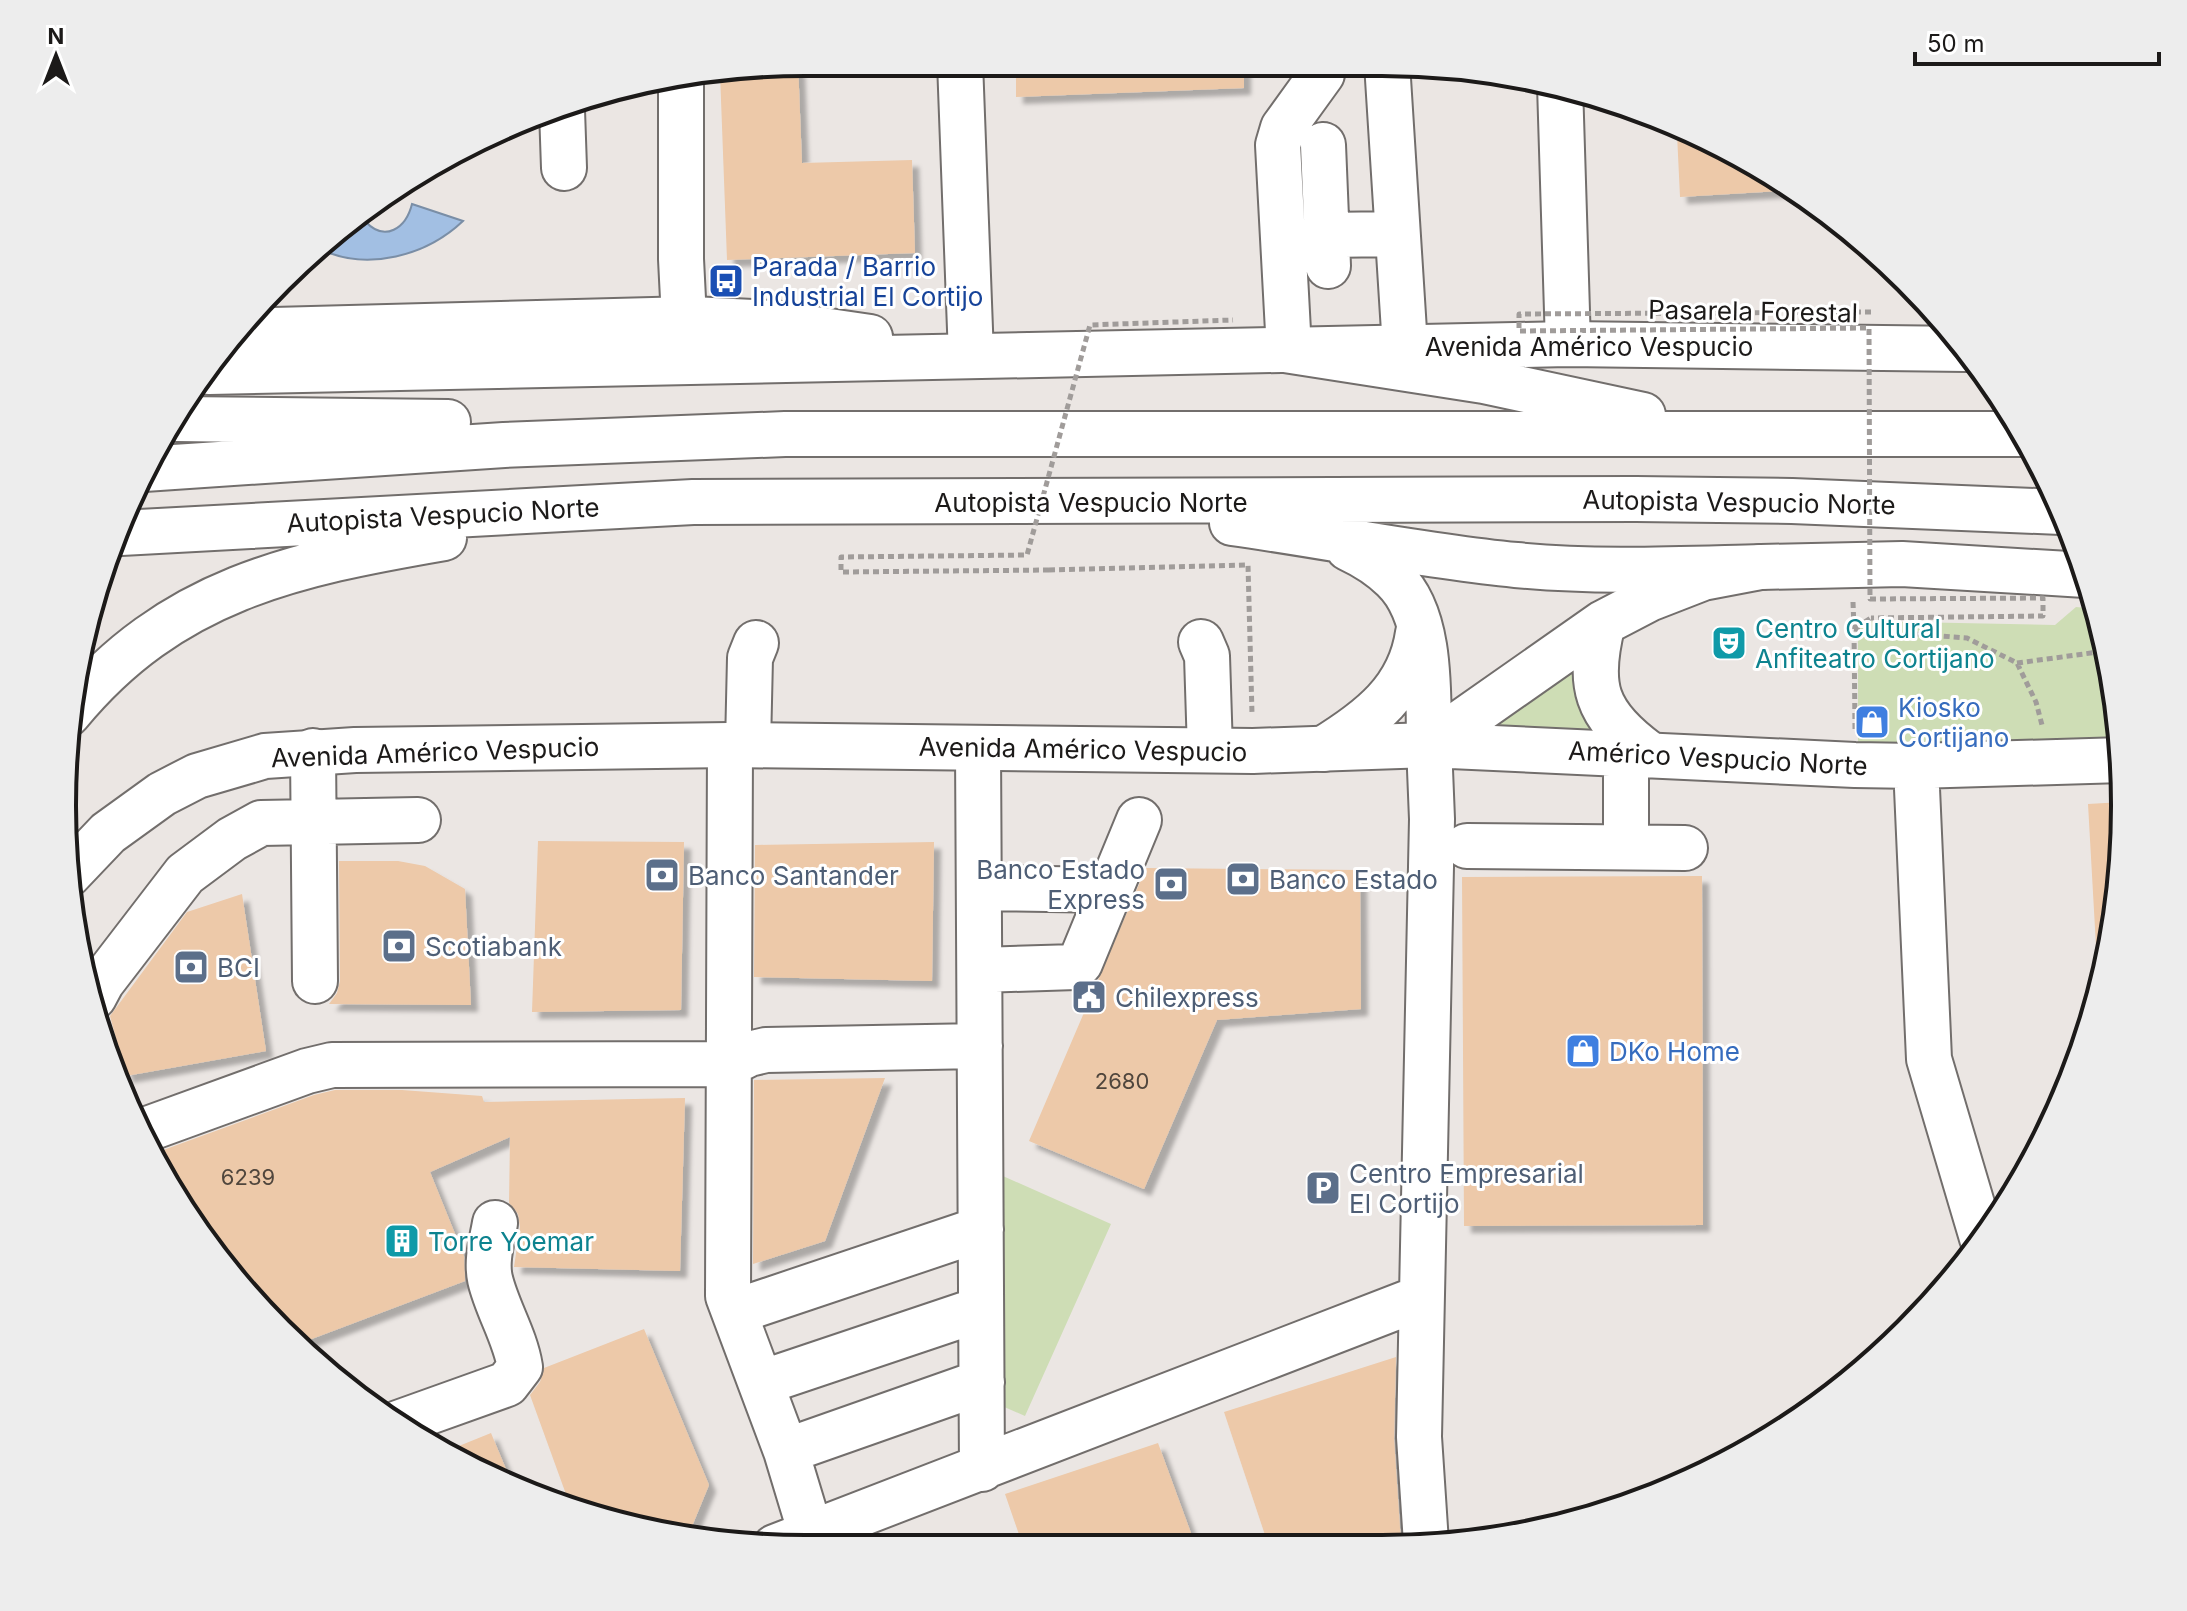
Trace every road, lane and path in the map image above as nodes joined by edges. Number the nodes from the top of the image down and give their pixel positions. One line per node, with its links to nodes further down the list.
1 (961, 76): 18 (main road)
2 (1317, 76): 17 (main road)
3 (1388, 76): 9 (main road)
4 (681, 87): 11 (main road)
5 (1563, 99): 15 (main road)
6 (562, 118): 8 (main road)
7 (1323, 145): 9 (main road)
8 (564, 168)
9 (1397, 234): 16 (main road)
10 (1871, 312): 33 (path, Pasarela Forestal, bridge)
11 (684, 319): 13 (main road, Avenida Américo Vespucio); 18 (main road, Avenida Américo Vespucio)
12 (1233, 320): 31 (path, bridge)
13 (252, 331)
14 (1943, 340): 15 (main road, Avenida Américo Vespucio)
15 (1568, 344): 16 (main road, Avenida Américo Vespucio)
16 (1405, 347): 17 (main road, Avenida Américo Vespucio)
17 (1287, 350): 18 (main road, Avenida Américo Vespucio); 21 (main road)
18 (971, 356): 19 (main road, Avenida Américo Vespucio)
19 (219, 372)
20 (187, 419): 23 (main road)
21 (1732, 433): 22 (main road); 23 (main road)
22 (2009, 434)
23 (709, 436): 24 (main road)
24 (159, 468)
25 (693, 502): 26 (main road, Autopista Vespucio Norte); 28 (main road, Autopista Vespucio Norte); 40 (main road)
26 (1055, 502): 27 (main road, Autopista Vespucio Norte); 29 (main road)
27 (2049, 511)
28 (130, 533)
29 (1332, 539): 30 (main road); 35 (main road)
30 (1761, 567): 32 (main road); 34 (main road)
31 (1049, 570)
32 (2073, 574)
33 (1871, 618)
34 (1603, 623): 42 (main road); 47 (main road)
35 (1419, 626): 42 (main road); 44 (main road)
36 (1201, 642): 45 (main road)
37 (756, 643): 41 (main road)
38 (2095, 653): 39 (path)
39 (2017, 663): 49 (path); 50 (path)
40 (84, 697)
41 (739, 745): 43 (main road, Avenida Américo Vespucio); 46 (main road, Avenida Américo Vespucio); 65 (main road)
42 (1429, 745): 44 (main road, Avenida Américo Vespucio); 47 (main road, Américo Vespucio Norte); 70 (main road)
43 (978, 748): 45 (main road, Avenida Américo Vespucio); 59 (main road)
44 (1323, 749): 45 (main road, Avenida Américo Vespucio)
45 (1210, 750)
46 (313, 751): 52 (main road); 58 (main road, Avenida Américo Vespucio)
47 (1637, 753): 50 (main road, Américo Vespucio Norte); 56 (main road)
48 (2109, 760): 49 (main road, Américo Vespucio Norte)
49 (2051, 761): 51 (main road, Américo Vespucio Norte)
50 (1855, 765): 51 (main road, Américo Vespucio Norte)
51 (1916, 766): 68 (main road)
52 (314, 820): 53 (main road); 62 (main road); 63 (main road)
53 (418, 820)
54 (1139, 820): 60 (main road)
55 (1467, 846): 56 (main road)
56 (1626, 847): 57 (main road)
57 (1685, 848)
58 (79, 864)
59 (979, 888): 60 (main road); 61 (main road)
60 (1110, 890): 61 (main road)
61 (980, 970): 64 (main road)
62 (315, 981)
63 (99, 987)
64 (980, 1046): 65 (main road); 69 (main road)
65 (729, 1064): 66 (main road); 72 (main road)
66 (151, 1128)
67 (495, 1223): 76 (main road)
68 (1978, 1225)
69 (981, 1229): 71 (main road); 72 (main road)
70 (1420, 1298): 79 (main road); 80 (main road)
71 (981, 1309): 73 (main road); 74 (main road)
72 (734, 1312): 74 (main road)
73 (982, 1382): 78 (main road); 79 (main road)
74 (761, 1383): 78 (main road)
75 (508, 1410): 77 (main road)
76 (411, 1418)
77 (439, 1436)
78 (786, 1451): 81 (main road)
79 (982, 1469): 82 (main road)
80 (1425, 1533)
81 (799, 1535)
82 (817, 1535)

